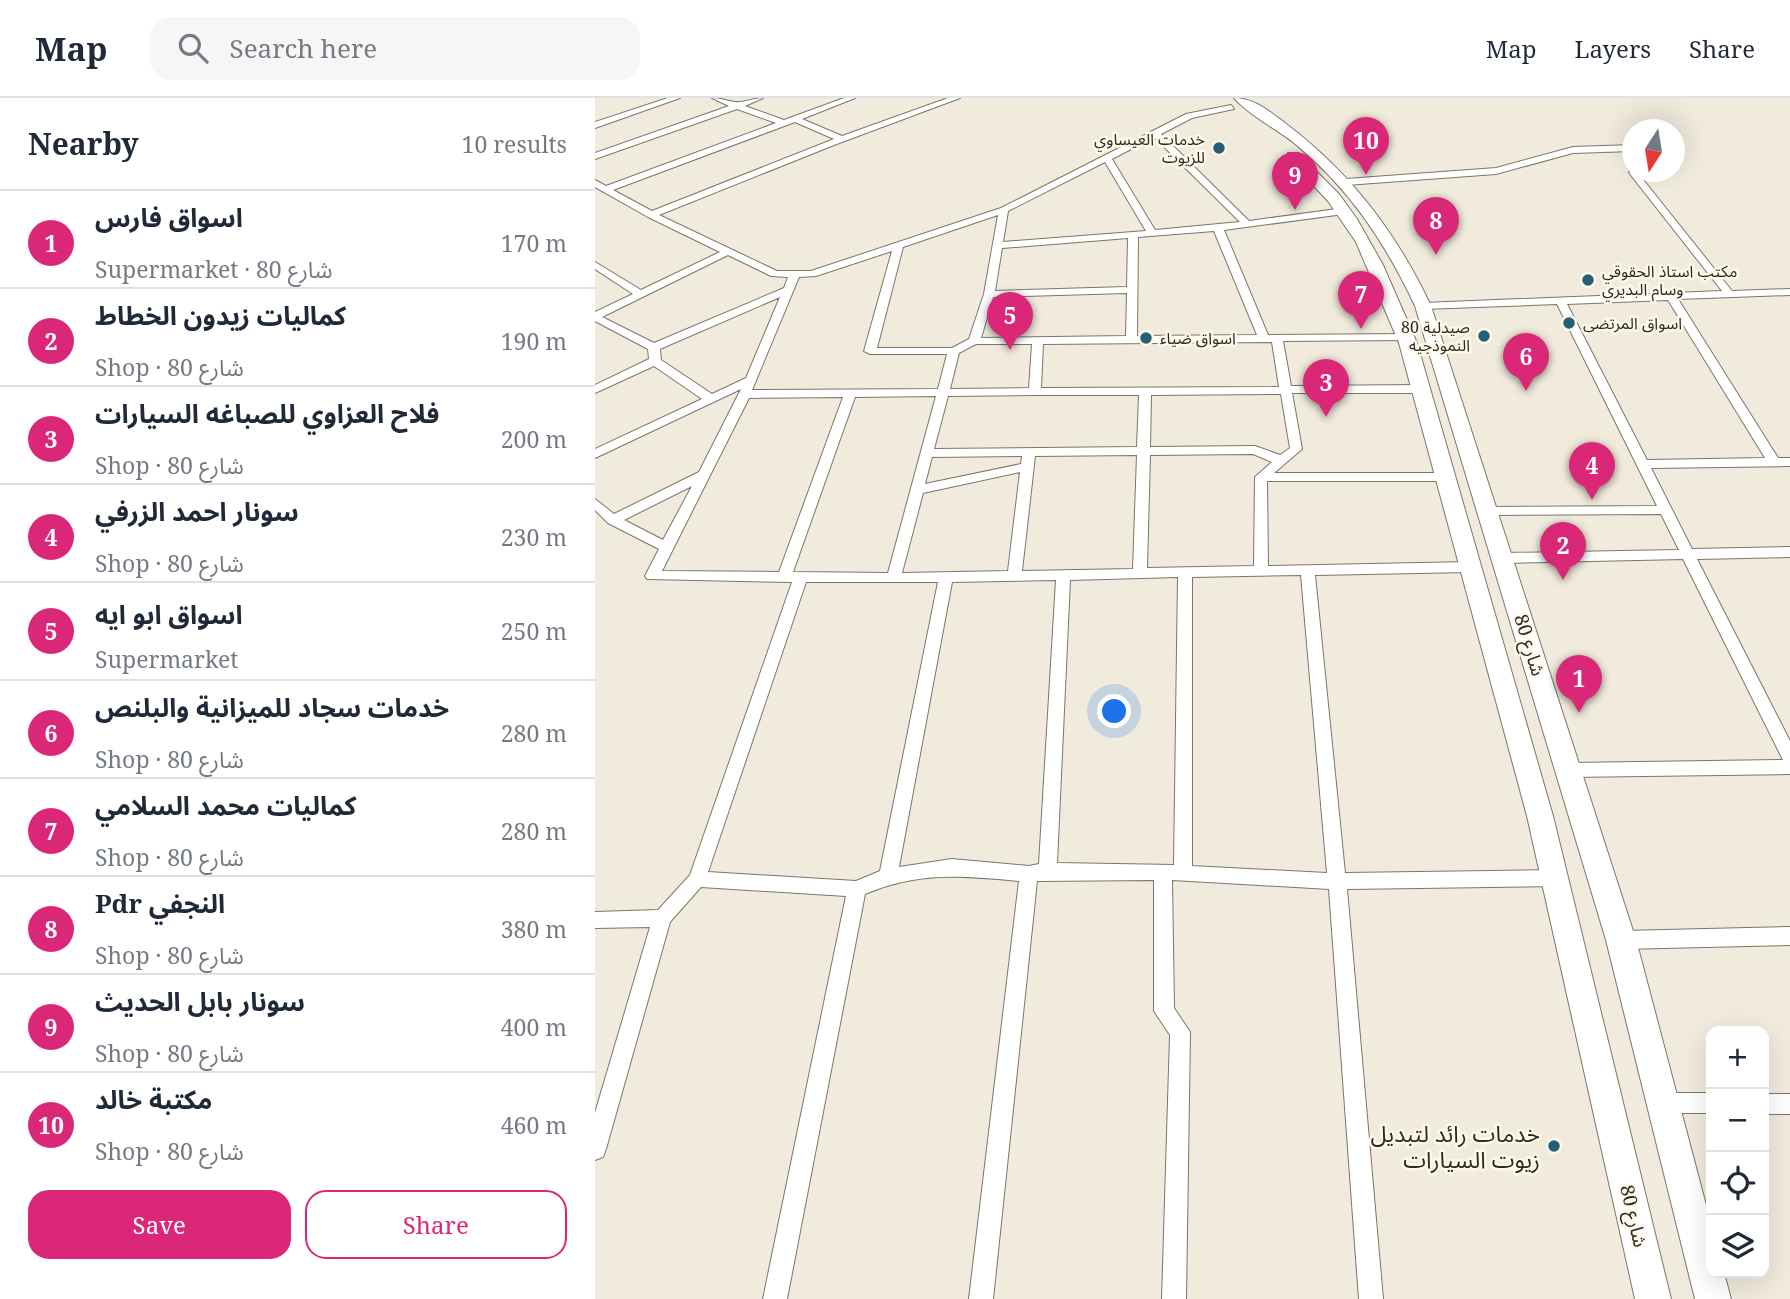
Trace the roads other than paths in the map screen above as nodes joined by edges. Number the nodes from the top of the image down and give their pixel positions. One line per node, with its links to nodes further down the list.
1 (676, 98): 10 (street)
2 (716, 98): 7 (street)
3 (759, 98): 7 (street)
4 (851, 98): 8 (street)
5 (955, 98): 12 (street)
6 (1229, 101): 11 (street); 16 (main road, شارع 80); 21 (main road, شارع 80)
7 (740, 105): 9 (street); 14 (street)
8 (795, 119): 9 (street); 12 (street)
9 (784, 123): 19 (street)
10 (595, 125)
11 (1157, 135): 15 (street); 23 (street)
12 (843, 140): 22 (street)
13 (1622, 148): 16 (street)
14 (595, 156)
15 (1108, 159): 20 (street); 25 (street)
16 (1346, 182): 41 (main road, شارع 80)
17 (1639, 182): 36 (street)
18 (595, 183): 19 (street)
19 (606, 189): 22 (street)
20 (1003, 210): 27 (street); 28 (street)
21 (1344, 211): 23 (street); 43 (main road, شارع 80)
22 (651, 215): 29 (street)
23 (1247, 224): 24 (street)
24 (1218, 228): 25 (street); 44 (street)
25 (1152, 233): 26 (street)
26 (1133, 234): 27 (street); 32 (street)
27 (1000, 245): 35 (street)
28 (898, 247): 31 (street); 50 (street)
29 (729, 251): 31 (street); 37 (street)
30 (595, 265): 37 (street)
31 (794, 276): 33 (street)
32 (1132, 290): 35 (street); 47 (street)
33 (786, 291): 49 (street); 52 (street)
34 (1785, 292): 36 (street); 40 (street)
35 (989, 294): 48 (street)
36 (1729, 294): 38 (street)
37 (642, 295): 42 (street)
38 (1670, 295): 39 (street); 68 (street)
39 (1560, 300): 41 (street); 69 (street)
40 (1790, 305)
41 (1423, 306): 76 (main road, شارع 80)
42 (595, 317): 49 (street)
43 (1406, 337): 45 (street); 54 (main road, شارع 80)
44 (1264, 338): 45 (street); 47 (street)
45 (1277, 338): 55 (street)
46 (1038, 340): 47 (street); 48 (street); 56 (street)
47 (1131, 340)
48 (974, 341): 50 (street)
49 (654, 347): 51 (street)
50 (954, 351): 60 (street)
51 (655, 360): 53 (street); 61 (street)
52 (751, 380): 58 (street); 61 (street)
53 (595, 389)
54 (1423, 389): 55 (street); 72 (main road, شارع 80)
55 (1287, 391): 57 (street); 66 (street)
56 (1035, 393): 57 (street); 60 (street)
57 (1145, 393): 62 (street)
58 (745, 394): 59 (street); 70 (street)
59 (850, 394): 60 (street); 89 (street)
60 (943, 394): 63 (street)
61 (712, 399): 64 (street)
62 (1143, 452): 65 (street); 66 (street); 86 (street)
63 (927, 453): 65 (street); 73 (street)
64 (595, 454)
65 (1029, 459): 73 (street); 88 (street)
66 (1280, 460): 71 (street)
67 (1790, 461): 68 (street)
68 (1775, 462): 69 (street)
69 (1643, 464): 75 (street)
70 (703, 475): 77 (street); 78 (street)
71 (1261, 477): 72 (street); 84 (street)
72 (1447, 477): 82 (main road, شارع 80)
73 (918, 490): 91 (street)
74 (595, 503): 77 (street)
75 (1666, 510): 76 (street); 80 (street)
76 (1488, 511): 81 (main road, شارع 80)
77 (613, 520): 78 (street)
78 (667, 548): 89 (street)
79 (1790, 552): 80 (street)
80 (1688, 554): 81 (street); 94 (street)
81 (1503, 558): 92 (main road, شارع 80)
82 (1470, 566): 83 (street); 93 (main road, شارع 80)
83 (1308, 571): 84 (street); 104 (street)
84 (1261, 572): 85 (street)
85 (1185, 573): 86 (street); 100 (street)
86 (1140, 574): 87 (street)
87 (1063, 575): 88 (street); 99 (street)
88 (1014, 576): 90 (street)
89 (793, 577): 91 (street); 103 (street)
90 (946, 577): 91 (street); 101 (street)
91 (894, 578)
92 (1556, 730): 93 (main road); 96 (main road, شارع 80)
93 (1517, 732): 98 (main road, شارع 80)
94 (1790, 757)
95 (1790, 767): 96 (street)
96 (1568, 770): 97 (main road, شارع 80)
97 (1580, 812): 98 (main road); 109 (main road, شارع 80)
98 (1540, 816): 102 (main road, شارع 80)
99 (1039, 873): 100 (street); 101 (street); 116 (street)
100 (1173, 873): 104 (street); 117 (street)
101 (888, 876): 105 (street)
102 (1556, 877): 104 (street); 119 (main road, شارع 80)
103 (697, 879): 105 (street); 106 (street)
104 (1337, 881): 118 (street)
105 (856, 889): 115 (street)
106 (662, 918): 107 (street); 114 (street)
107 (595, 920)
108 (1790, 936): 109 (street)
109 (1621, 940): 110 (main road, شارع 80)
110 (1663, 1103): 111 (street); 120 (main road, شارع 80)
111 (1706, 1103)
112 (1769, 1104): 113 (street)
113 (1790, 1104)
114 (595, 1149)
115 (775, 1299)
116 (981, 1299)
117 (1174, 1299)
118 (1371, 1299)
119 (1653, 1299)
120 (1713, 1299)

